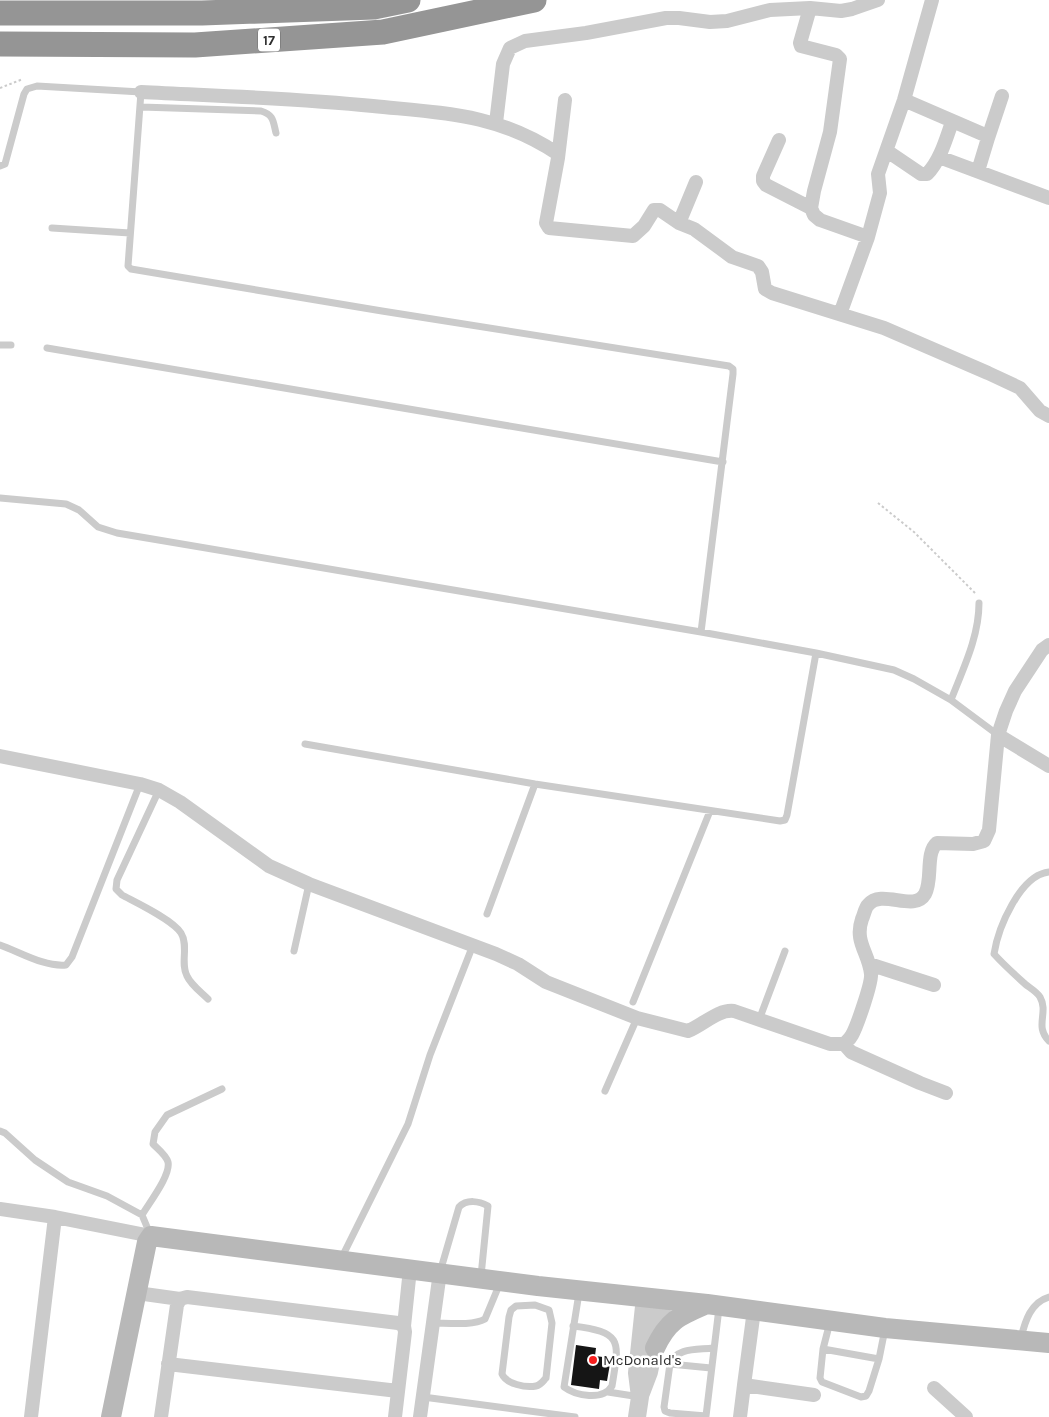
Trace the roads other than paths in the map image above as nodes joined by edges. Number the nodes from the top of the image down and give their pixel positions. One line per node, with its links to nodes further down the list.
1 (408, 0): 6 (highway, 17)
2 (534, 0): 7 (highway, 17)
3 (878, 0): 5 (street)
4 (932, 0): 11 (street)
5 (810, 8): 13 (street); 25 (street)
6 (0, 12)
7 (0, 44)
8 (141, 92): 12 (lane); 13 (street); 21 (lane)
9 (1002, 96): 16 (street)
10 (565, 100): 19 (street)
11 (904, 100): 14 (street); 18 (street)
12 (141, 107): 15 (lane); 28 (lane)
13 (496, 122): 19 (street)
14 (952, 122): 16 (street); 20 (street)
15 (276, 133)
16 (988, 138): 22 (street)
17 (779, 140): 25 (street)
18 (887, 151): 20 (street); 29 (street)
19 (558, 154): 26 (street)
20 (939, 157): 22 (street)
21 (0, 166)
22 (978, 171): 24 (street)
23 (696, 182): 26 (street)
24 (1049, 198)
25 (811, 208): 29 (street)
26 (679, 223): 30 (street)
27 (52, 228): 28 (lane)
28 (130, 234): 35 (lane)
29 (868, 237): 30 (street)
30 (840, 314): 34 (street)
31 (0, 345): 32 (lane)
32 (10, 345)
33 (47, 348): 35 (lane)
34 (1049, 416)
35 (723, 462): 38 (lane)
36 (0, 498): 38 (lane)
37 (979, 603): 41 (lane)
38 (701, 632): 40 (lane)
39 (1049, 645): 42 (street)
40 (816, 653): 41 (lane); 49 (lane)
41 (952, 700): 42 (lane)
42 (998, 735): 45 (street); 57 (street)
43 (305, 744): 47 (lane)
44 (0, 756): 46 (street)
45 (1049, 766)
46 (140, 784): 48 (street); 54 (lane)
47 (535, 784): 49 (lane); 52 (lane)
48 (159, 790): 51 (street); 59 (lane)
49 (710, 811): 60 (lane)
50 (1049, 872): 63 (lane)
51 (309, 884): 53 (street); 55 (lane)
52 (487, 914)
53 (473, 944): 61 (street); 73 (lane)
54 (0, 945)
55 (294, 951)
56 (785, 951): 62 (lane)
57 (870, 964): 58 (street); 64 (street)
58 (934, 985)
59 (208, 999)
60 (633, 1002)
61 (637, 1018): 62 (street); 66 (lane)
62 (758, 1020): 64 (street)
63 (1049, 1041)
64 (844, 1044): 67 (street)
65 (222, 1089): 70 (lane)
66 (605, 1091)
67 (946, 1093)
68 (0, 1131): 70 (lane)
69 (0, 1209): 71 (street)
70 (142, 1215): 72 (lane)
71 (55, 1217): 72 (street); 107 (street)
72 (151, 1236): 73 (main road); 79 (main road)
73 (341, 1260): 74 (main road)
74 (410, 1269): 75 (main road); 88 (street)
75 (440, 1272): 76 (main road); 76 (lane); 87 (street)
76 (481, 1278): 77 (main road)
77 (501, 1280): 80 (main road); 87 (lane)
78 (580, 1290): 80 (main road); 82 (main road); 89 (lane)
79 (137, 1293): 83 (street); 108 (main road)
80 (537, 1295): 80 (lane)
81 (1049, 1297): 91 (lane)
82 (654, 1298): 84 (main road); 93 (street); 105 (street)
83 (180, 1299): 88 (street); 97 (street)
84 (713, 1305): 85 (main road); 93 (main road); 94 (lane)
85 (754, 1310): 86 (main road); 100 (street)
86 (830, 1321): 90 (main road); 95 (lane)
87 (433, 1323): 106 (street)
88 (404, 1326): 102 (street)
89 (573, 1326): 103 (lane); 103 (lane)
90 (885, 1328): 91 (main road); 96 (lane)
91 (1021, 1340): 92 (main road)
92 (1049, 1343)
93 (654, 1348): 105 (street)
94 (713, 1348): 98 (lane); 99 (lane)
95 (823, 1350): 96 (lane); 96 (lane)
96 (879, 1358)
97 (168, 1364): 102 (street); 109 (street)
98 (670, 1364): 99 (lane); 99 (lane)
99 (711, 1368)
100 (744, 1385): 104 (street); 114 (street)
101 (934, 1388): 115 (street)
102 (398, 1391): 110 (street)
103 (608, 1392): 105 (lane)
104 (814, 1395)
105 (640, 1397): 113 (street)
106 (423, 1398): 111 (street); 112 (lane)
107 (31, 1417)
108 (111, 1417)
109 (161, 1417)
110 (395, 1417)
111 (420, 1417)
112 (575, 1417)
113 (637, 1417)
114 (740, 1417)
115 (966, 1417)

